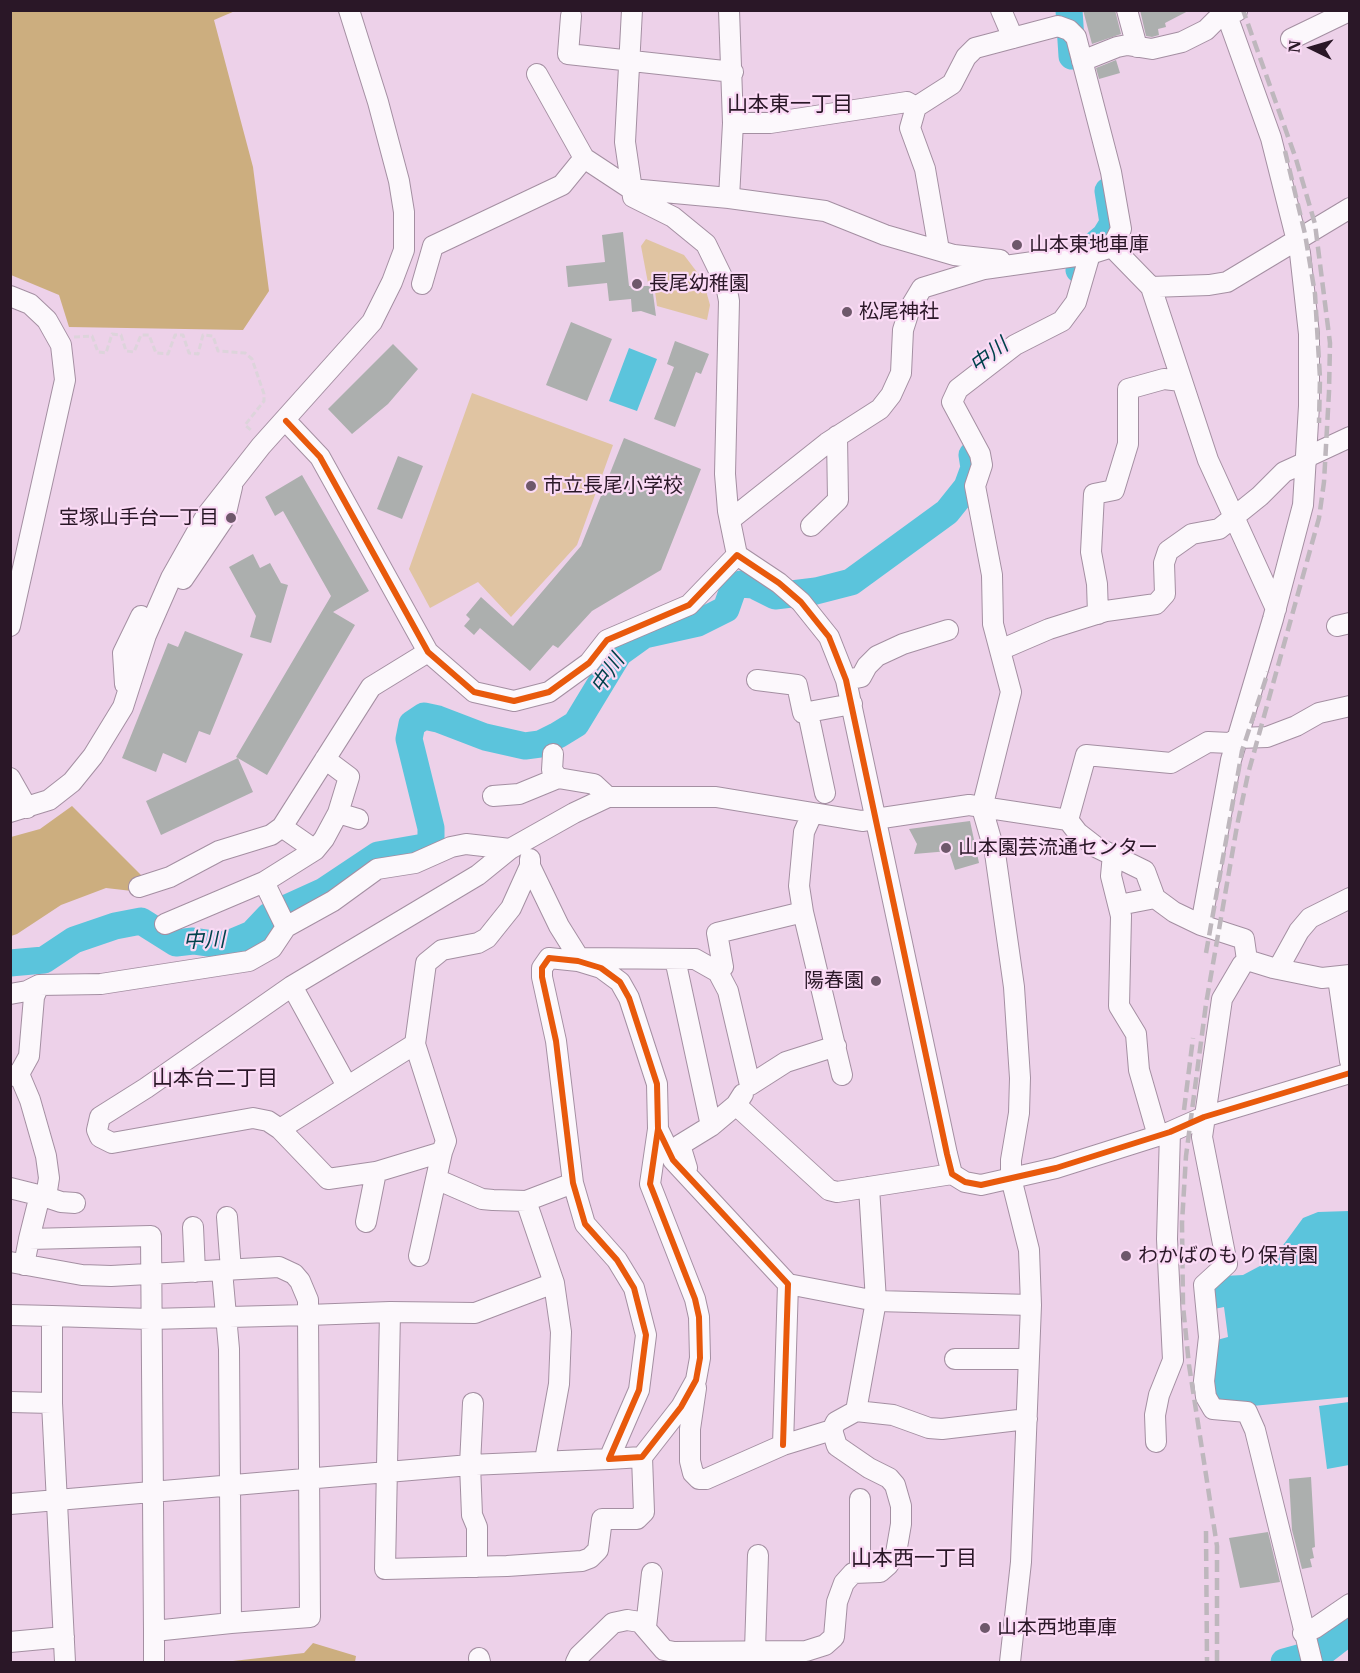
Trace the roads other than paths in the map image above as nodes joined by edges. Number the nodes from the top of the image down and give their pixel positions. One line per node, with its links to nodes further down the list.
1 (349, 10): 31 (street)
2 (632, 10): 12 (street)
3 (729, 10): 14 (street)
4 (1001, 10): 9 (street)
5 (1127, 10): 11 (street)
6 (1231, 12): 11 (street); 22 (street)
7 (1347, 13): 10 (street)
8 (571, 16): 12 (street)
9 (1012, 38): 13 (street); 16 (street)
10 (1292, 39)
11 (1137, 47): 13 (street)
12 (629, 60): 14 (street); 19 (street)
13 (1082, 61): 23 (street)
14 (733, 72): 17 (street)
15 (537, 74): 18 (street)
16 (916, 106): 17 (street); 24 (street)
17 (734, 123): 20 (street)
18 (584, 158): 19 (street); 27 (street)
19 (631, 189): 20 (street); 37 (street)
20 (729, 198): 24 (street)
21 (1350, 208): 22 (street)
22 (1296, 240): 28 (street); 34 (street)
23 (1112, 247): 25 (street); 28 (street)
24 (939, 250): 26 (street)
25 (1090, 254): 26 (street); 46 (street)
26 (1027, 262): 32 (street)
27 (422, 284)
28 (1151, 287): 30 (street)
29 (10, 296): 44 (street)
30 (1181, 381): 36 (street); 42 (street)
31 (286, 421): 35 (street); 47 (street)
32 (837, 436): 37 (street); 38 (street)
33 (1350, 437): 34 (street)
34 (1306, 459): 36 (street); 41 (street)
35 (233, 482): 40 (street); 43 (street)
36 (1234, 517): 41 (street); 42 (street)
37 (730, 520): 39 (street)
38 (811, 526)
39 (737, 555): 47 (street); 49 (street)
40 (171, 578): 43 (street); 50 (street)
41 (1276, 609): 54 (street)
42 (1098, 614): 46 (street)
43 (153, 617): 50 (street)
44 (10, 626)
45 (948, 630): 49 (street)
46 (1000, 650): 62 (street)
47 (428, 652): 56 (street)
48 (757, 680): 53 (street)
49 (846, 680): 51 (street)
50 (126, 696): 63 (street)
51 (852, 704): 53 (street); 67 (street)
52 (1350, 706): 54 (street)
53 (808, 713): 59 (street)
54 (1238, 738): 68 (street); 82 (street)
55 (553, 754): 58 (street)
56 (325, 759): 64 (street); 69 (street)
57 (10, 778): 63 (street)
58 (558, 778): 60 (street); 61 (street)
59 (825, 793)
60 (493, 796)
61 (608, 797): 65 (street); 70 (street)
62 (982, 808): 67 (street); 68 (street); 111 (street)
63 (19, 810)
64 (338, 813): 66 (street); 72 (street)
65 (812, 814): 67 (street); 80 (street)
66 (358, 819)
67 (878, 820): 109 (street)
68 (1068, 820): 73 (street)
69 (282, 827): 72 (street); 76 (street)
70 (529, 839): 71 (street); 74 (street)
71 (510, 849): 83 (street); 91 (street)
72 (315, 850): 75 (street)
73 (1113, 854): 77 (street); 79 (street)
74 (530, 866): 84 (street); 93 (street)
75 (264, 882): 81 (street); 83 (street)
76 (139, 887)
77 (1155, 898): 79 (street); 82 (street)
78 (1350, 898): 87 (street)
79 (1119, 905): 106 (street)
80 (802, 912): 88 (street); 94 (street)
81 (165, 924)
82 (1201, 925): 86 (street)
83 (286, 927): 90 (street)
84 (579, 959): 85 (street); 105 (street); 113 (street)
85 (675, 959): 88 (street); 103 (street)
86 (1247, 960): 87 (street); 102 (street)
87 (1278, 969): 89 (street)
88 (718, 972): 99 (street)
89 (1344, 977): 95 (street)
90 (39, 985): 92 (street); 97 (street)
91 (292, 986): 100 (street); 104 (street)
92 (10, 994)
93 (415, 1044): 100 (street); 107 (street)
94 (836, 1046): 98 (street); 99 (street)
95 (1350, 1061)
96 (1350, 1073): 102 (street)
97 (15, 1075): 116 (street)
98 (842, 1075)
99 (750, 1085): 101 (street)
100 (347, 1086): 104 (street)
101 (736, 1105): 103 (street); 114 (street)
102 (1204, 1117): 106 (street); 169 (street)
103 (711, 1126): 110 (street)
104 (280, 1129): 108 (street)
105 (658, 1129): 110 (street); 140 (street)
106 (1164, 1134): 111 (street); 147 (street)
107 (442, 1152): 108 (street); 112 (street)
108 (376, 1172): 120 (street)
109 (952, 1174): 111 (street); 114 (street)
110 (690, 1177): 129 (street)
111 (1011, 1178): 131 (street)
112 (436, 1179): 117 (street); 123 (street)
113 (573, 1183): 117 (street); 150 (street)
114 (869, 1187): 130 (street)
115 (10, 1188): 116 (street)
116 (43, 1196): 118 (street); 122 (street)
117 (526, 1201): 128 (street)
118 (75, 1203)
119 (227, 1217): 125 (street)
120 (366, 1222)
121 (193, 1227): 126 (street)
122 (29, 1239): 124 (street); 127 (street)
123 (419, 1256)
124 (17, 1264): 127 (street)
125 (226, 1270): 126 (street); 134 (street); 136 (street)
126 (195, 1272): 127 (street)
127 (152, 1275): 137 (street)
128 (554, 1283): 132 (street); 151 (street)
129 (788, 1284): 130 (street); 148 (street)
130 (876, 1301): 131 (street); 144 (street)
131 (1030, 1305): 139 (street)
132 (390, 1312): 134 (street); 153 (street)
133 (10, 1315): 135 (street)
134 (308, 1315): 136 (street); 154 (street)
135 (52, 1316): 137 (street); 142 (street)
136 (225, 1316): 137 (street); 155 (street)
137 (150, 1319): 156 (street)
138 (956, 1359): 139 (street)
139 (1028, 1359): 145 (street)
140 (696, 1380): 148 (street); 149 (street)
141 (10, 1402): 142 (street)
142 (52, 1403): 158 (street)
143 (473, 1404): 152 (street)
144 (856, 1411): 145 (street); 146 (street)
145 (1027, 1419): 175 (street)
146 (832, 1430): 148 (street); 162 (street)
147 (1156, 1442)
148 (783, 1445)
149 (642, 1457): 150 (street); 161 (street)
150 (609, 1459): 151 (street)
151 (545, 1460): 152 (street)
152 (470, 1465): 153 (street); 161 (street)
153 (388, 1473): 154 (street); 161 (street)
154 (309, 1479): 155 (street); 165 (street)
155 (230, 1486): 156 (street); 165 (street)
156 (153, 1493): 158 (street); 167 (street)
157 (860, 1499): 162 (street)
158 (55, 1501): 159 (street); 168 (street)
159 (10, 1504)
160 (758, 1555): 171 (street)
161 (477, 1567)
162 (865, 1571): 171 (street)
163 (652, 1572): 166 (street)
164 (1350, 1604): 169 (street)
165 (231, 1623): 167 (street)
166 (646, 1627): 171 (street); 174 (street)
167 (154, 1631): 173 (street)
168 (64, 1637): 170 (street); 172 (street)
169 (1305, 1638): 176 (street)
170 (10, 1642)
171 (755, 1650)
172 (65, 1662)
173 (154, 1662)
174 (576, 1662)
175 (1010, 1662)
176 (1312, 1662)

